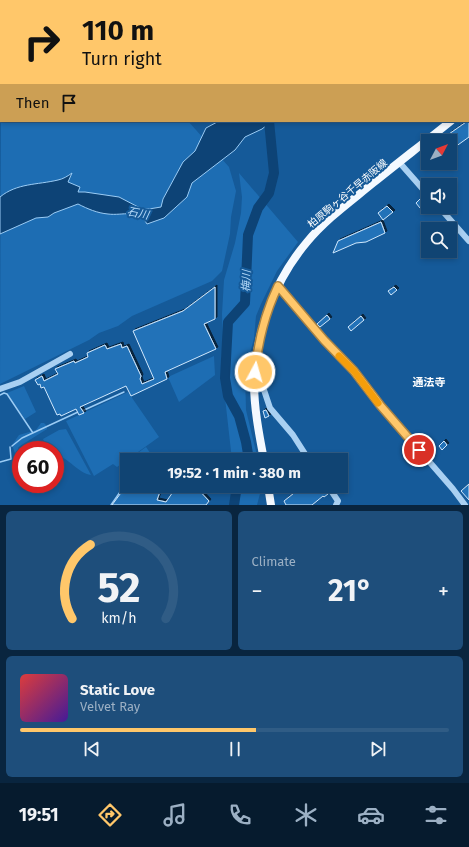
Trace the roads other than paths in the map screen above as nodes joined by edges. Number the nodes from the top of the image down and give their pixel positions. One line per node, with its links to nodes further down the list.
1 (450, 122): 2 (main road, 柏原駒ヶ谷千早赤阪線)
2 (399, 162): 3 (street); 6 (main road, 柏原駒ヶ谷千早赤阪線)
3 (421, 187)
4 (445, 214): 5 (street)
5 (469, 241)
6 (278, 286): 8 (main road, 柏原駒ヶ谷千早赤阪線); 16 (street)
7 (70, 354): 9 (street)
8 (256, 365): 10 (main road, 柏原駒ヶ谷千早赤阪線); 11 (street)
9 (0, 389)
10 (263, 453)
11 (305, 453)
12 (269, 493): 14 (main road)
13 (333, 493): 15 (street)
14 (271, 505)
15 (336, 505)
16 (465, 505)

